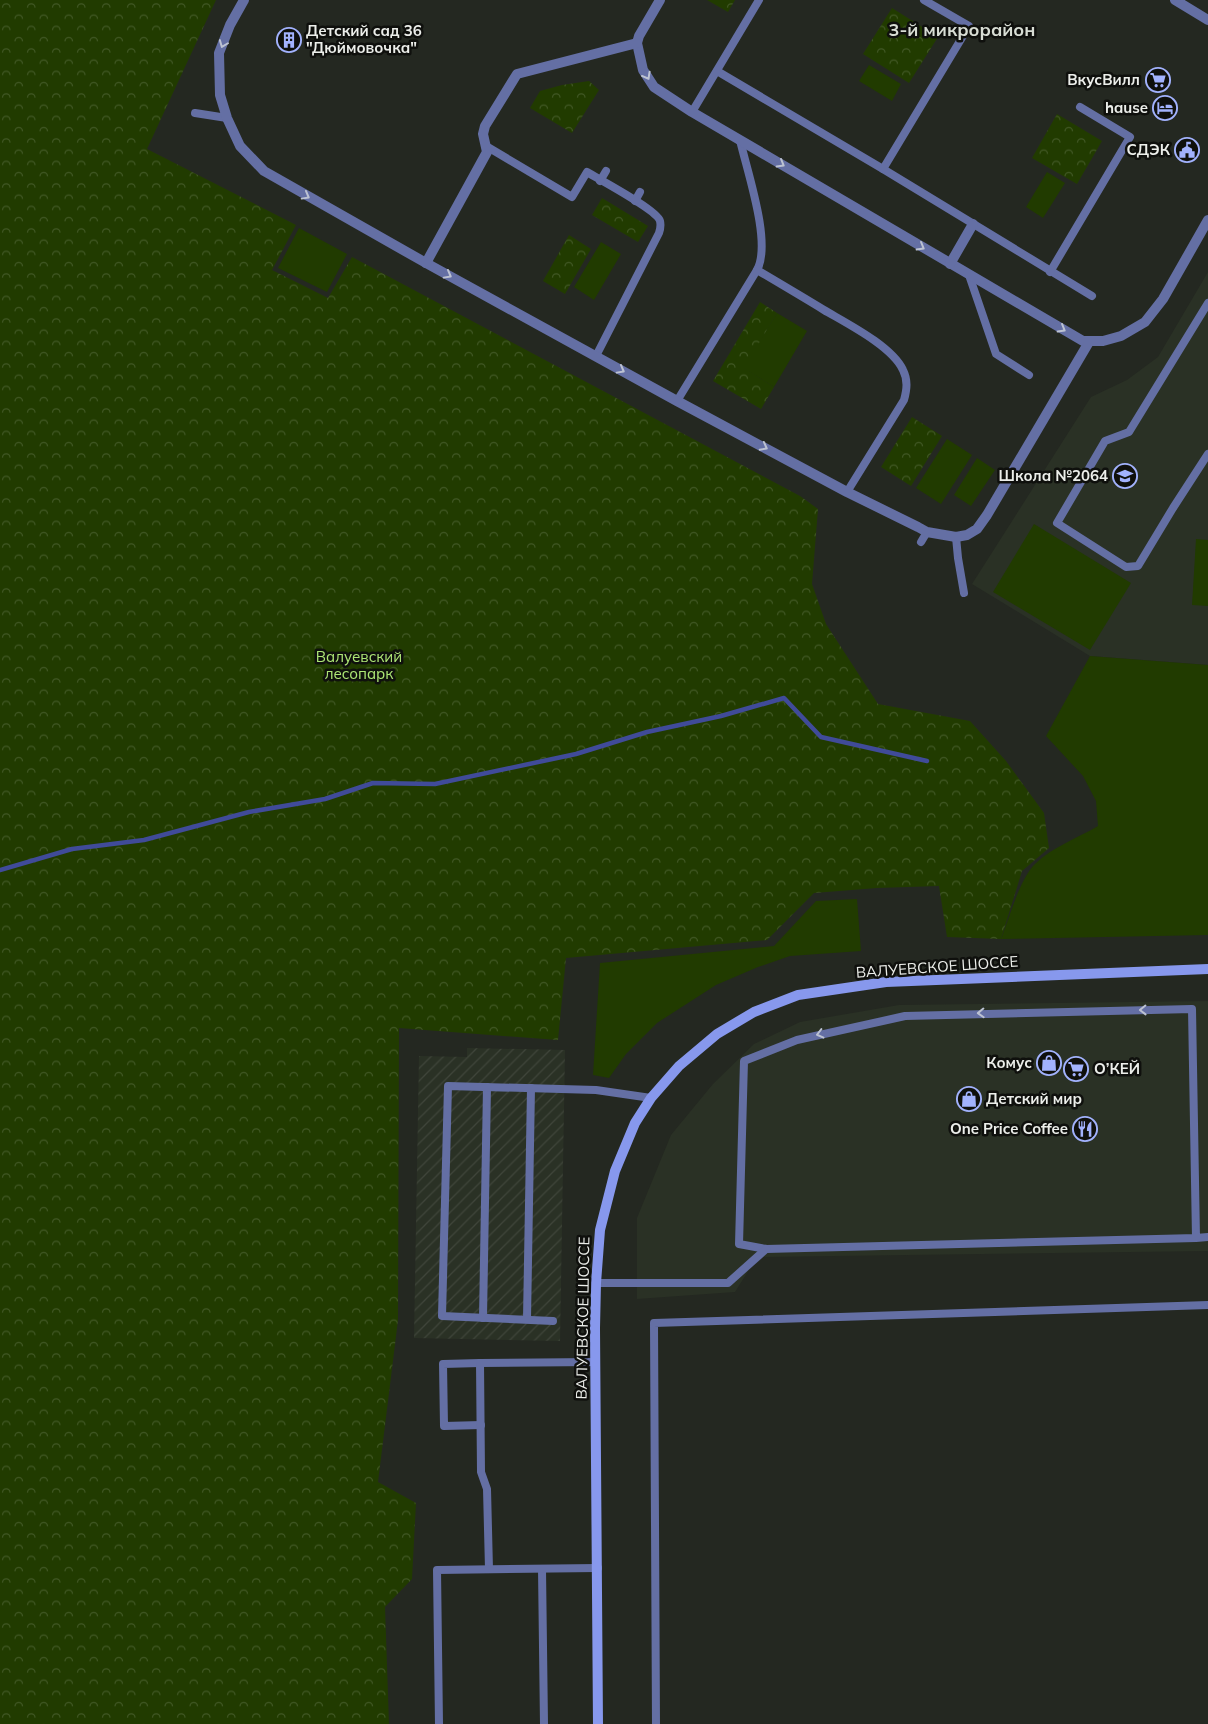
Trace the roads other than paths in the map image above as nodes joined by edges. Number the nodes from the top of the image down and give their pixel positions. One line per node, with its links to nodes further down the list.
1 (244, 0): 12 (street, one-way to 12)
2 (660, 0): 7 (street)
3 (759, 0): 8 (lane)
4 (924, 0): 15 (lane)
5 (1175, 0): 6 (street)
6 (1208, 20)
7 (637, 43): 10 (street, one-way to 10); 14 (street)
8 (717, 71): 10 (lane); 15 (lane)
9 (1080, 107): 25 (lane)
10 (692, 112): 13 (street)
11 (195, 113): 12 (lane)
12 (227, 118): 22 (street, one-way to 22)
13 (740, 140): 23 (street, one-way to 23); 24 (lane)
14 (486, 146): 17 (lane); 22 (street)
15 (883, 169): 21 (lane)
16 (606, 171): 17 (lane)
17 (600, 181): 19 (lane)
18 (640, 192): 19 (lane)
19 (635, 201): 30 (lane)
20 (1208, 220): 29 (street)
21 (973, 224): 23 (street); 25 (lane)
22 (426, 263): 30 (street, one-way to 30)
23 (950, 264): 26 (street)
24 (757, 270): 32 (lane); 34 (lane)
25 (1050, 272): 27 (lane)
26 (969, 274): 29 (street, one-way to 29); 31 (lane)
27 (1092, 296)
28 (1208, 302): 33 (lane)
29 (1089, 342): 36 (street)
30 (596, 356): 32 (street, one-way to 32)
31 (1029, 375)
32 (677, 401): 34 (street, one-way to 34)
33 (1208, 454)
34 (847, 492): 35 (street)
35 (927, 532): 36 (street); 37 (lane)
36 (956, 537): 38 (lane)
37 (921, 542)
38 (964, 593)
39 (1208, 969): 42 (main road, ВАЛУЕВСКОЕ ШОССЕ)
40 (487, 1087): 41 (lane); 48 (lane); 48 (lane)
41 (531, 1088): 42 (lane); 49 (lane)
42 (650, 1098): 46 (main road, ВАЛУЕВСКОЕ ШОССЕ)
43 (1208, 1237): 44 (lane)
44 (1196, 1238): 45 (lane); 45 (lane, one-way to 45)
45 (766, 1249): 46 (lane)
46 (596, 1283): 51 (main road, ВАЛУЕВСКОЕ ШОССЕ)
47 (1208, 1305): 60 (lane)
48 (483, 1318): 49 (lane)
49 (527, 1319): 50 (lane)
50 (553, 1320)
51 (595, 1362): 52 (lane); 55 (main road, ВАЛУЕВСКОЕ ШОССЕ)
52 (480, 1363): 53 (lane); 53 (lane)
53 (481, 1425): 56 (lane)
54 (542, 1568): 55 (lane); 56 (lane); 58 (lane)
55 (598, 1568): 59 (main road, ВАЛУЕВСКОЕ ШОССЕ)
56 (489, 1569): 57 (lane)
57 (439, 1724)
58 (544, 1724)
59 (598, 1724)
60 (656, 1724)

